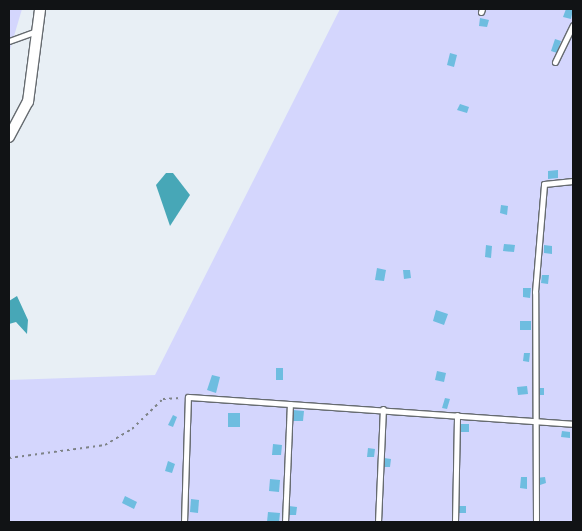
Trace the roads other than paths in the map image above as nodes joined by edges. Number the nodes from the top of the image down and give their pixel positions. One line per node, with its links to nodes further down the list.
1 (40, 9): 3 (street)
2 (573, 25): 5 (lane)
3 (37, 31): 4 (lane); 6 (street)
4 (9, 41)
5 (555, 62)
6 (14, 126): 7 (street)
7 (9, 137)
8 (573, 181): 12 (lane)
9 (290, 404): 10 (lane); 14 (lane); 15 (lane)
10 (382, 410): 11 (lane); 16 (lane)
11 (458, 415): 12 (lane); 17 (lane)
12 (533, 421): 13 (lane); 18 (lane)
13 (573, 424)
14 (184, 522)
15 (285, 522)
16 (378, 522)
17 (455, 522)
18 (536, 522)

